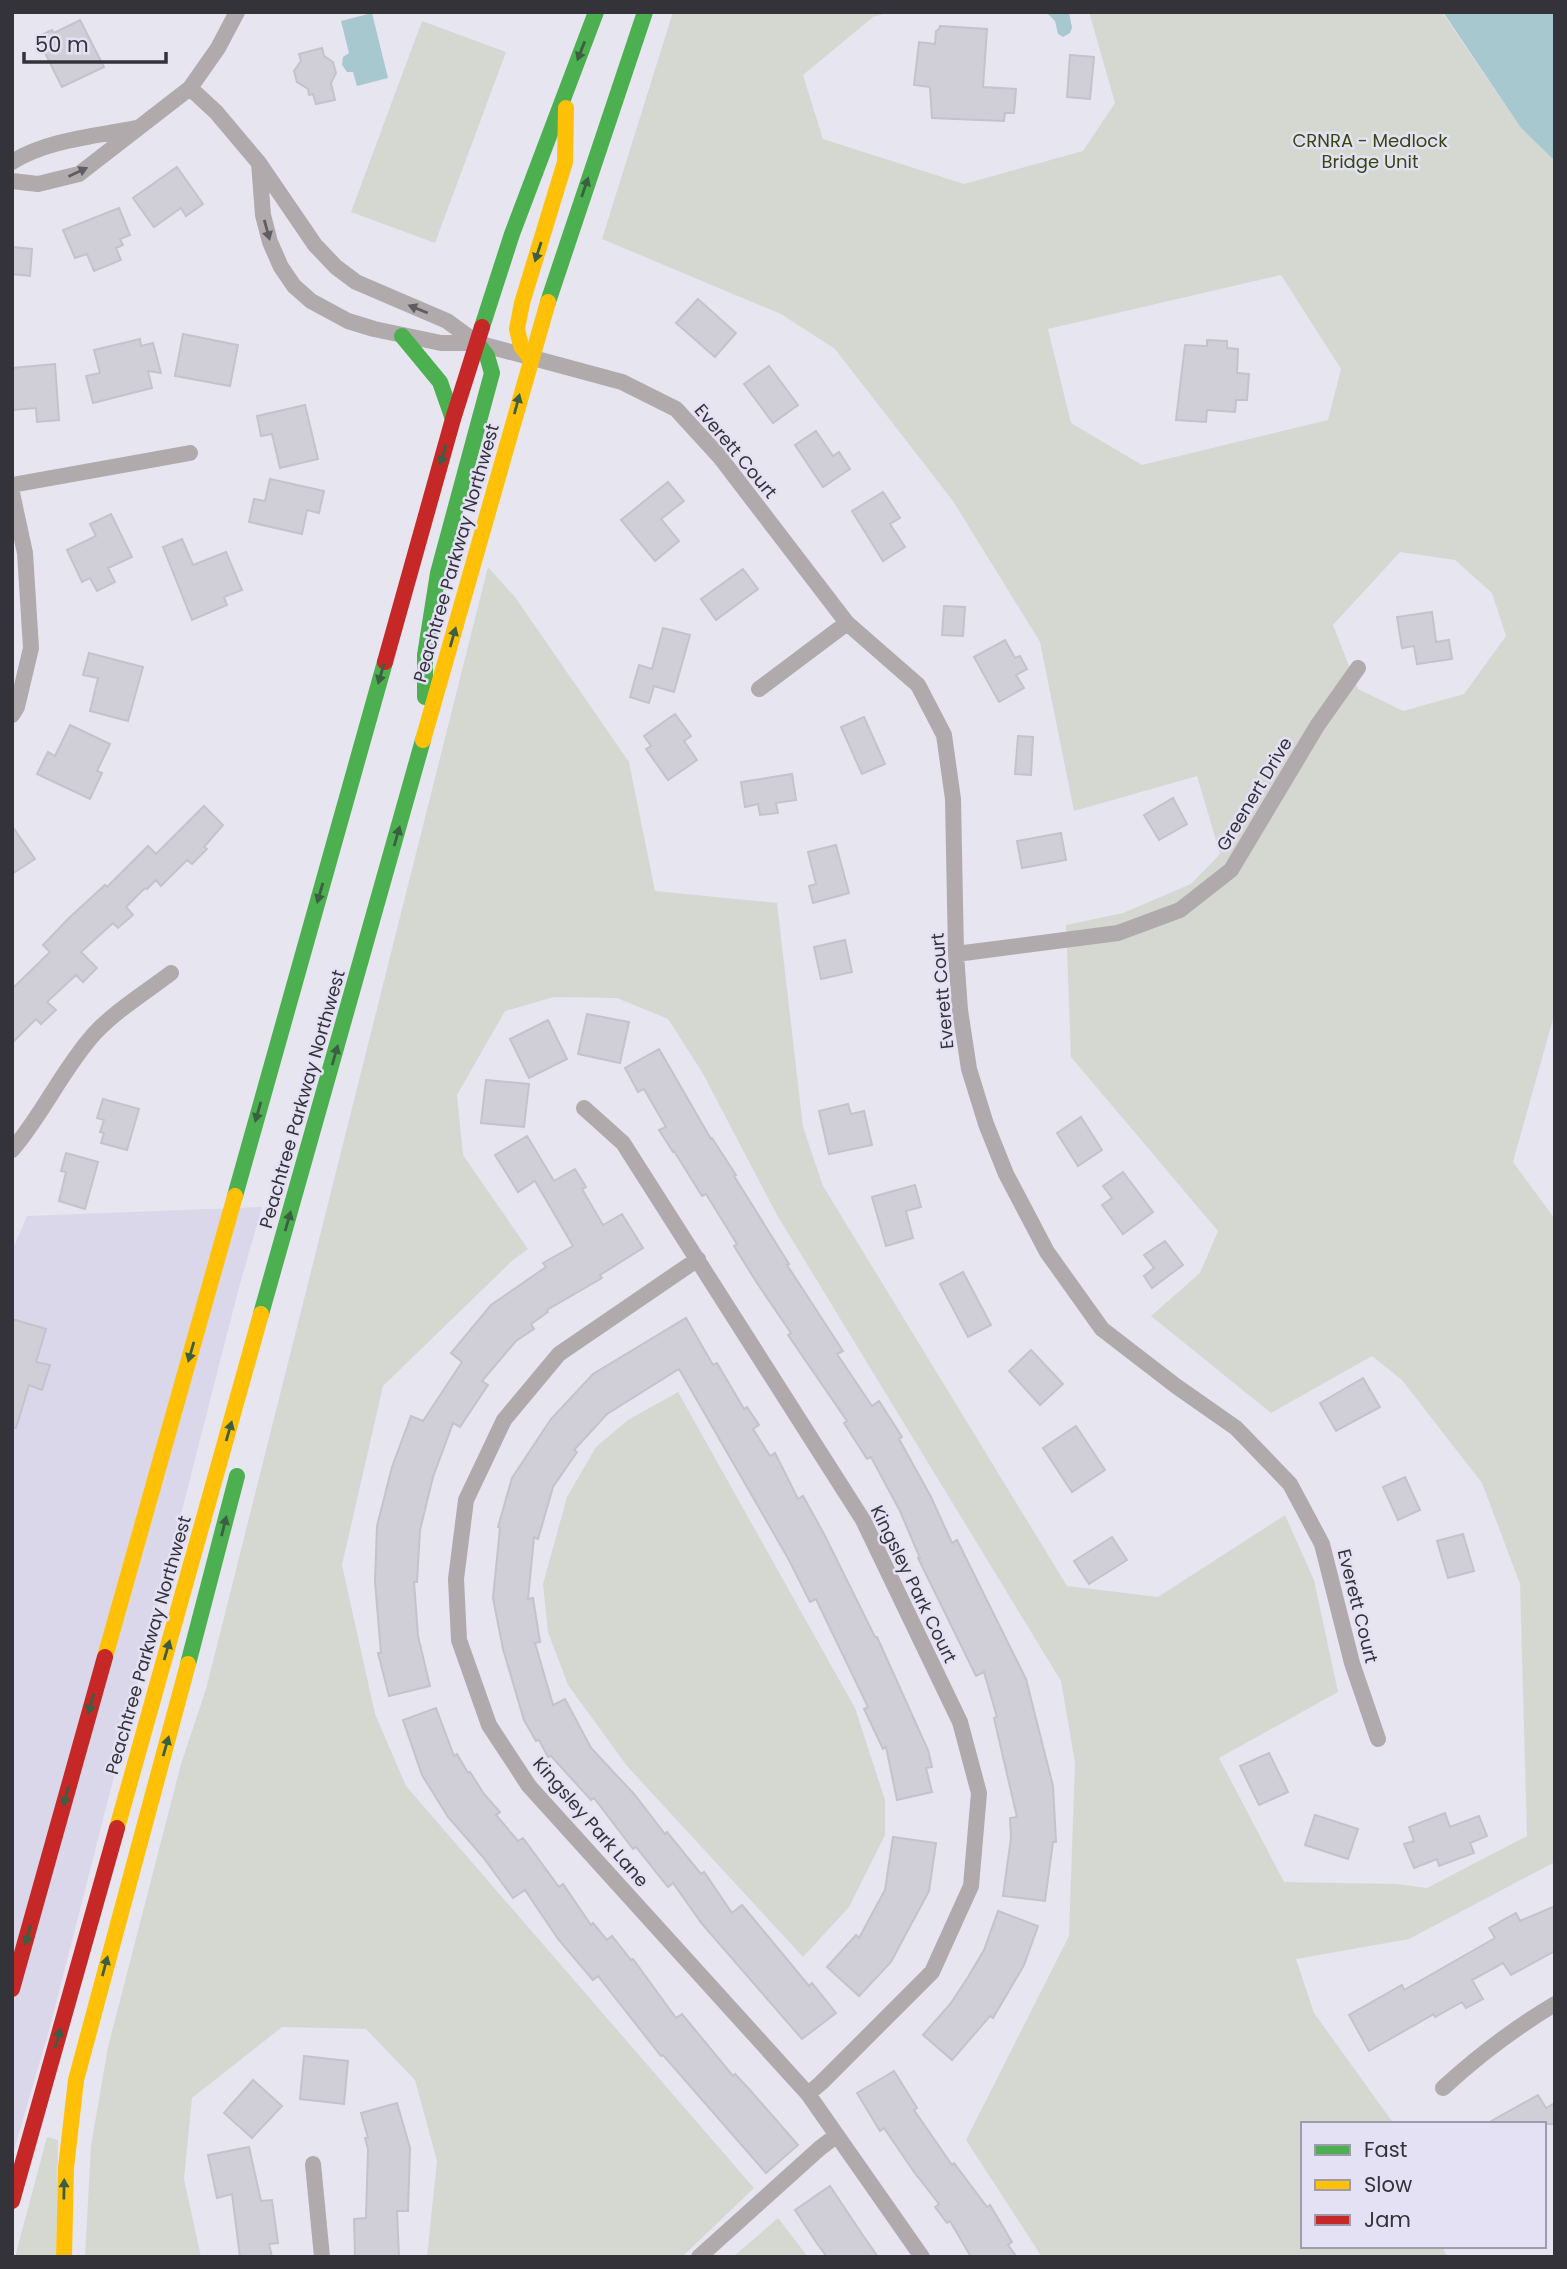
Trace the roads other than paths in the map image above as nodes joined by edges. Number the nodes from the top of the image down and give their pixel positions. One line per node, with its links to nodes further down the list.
1 (237, 12): 4 (street)
2 (596, 12): 5 (highway, one-way to 5)
3 (645, 12): 12 (highway, Peachtree Parkway Northwest, one-way to 3)
4 (190, 88): 6 (street); 8 (street)
5 (566, 90): 11 (highway); 12 (highway, one-way to 12)
6 (142, 127): 7 (street); 9 (street, one-way to 6)
7 (12, 162)
8 (259, 163): 10 (street, one-way to 10); 11 (street, one-way to 8)
9 (12, 181)
10 (402, 336): 11 (street); 13 (highway)
11 (477, 342): 12 (street, Everett Court); 13 (highway); 21 (highway)
12 (530, 358): 17 (street, Everett Court); 21 (highway, Peachtree Parkway Northwest, one-way to 12)
13 (453, 419): 31 (highway, one-way to 31)
14 (190, 453): 15 (street)
15 (12, 485)
16 (12, 493): 20 (street)
17 (847, 623): 19 (street); 22 (street, Everett Court)
18 (1358, 668): 22 (street, Greenert Drive)
19 (759, 689)
20 (12, 715)
21 (428, 726): 27 (highway, Peachtree Parkway Northwest, one-way to 21)
22 (956, 954): 30 (street, Everett Court)
23 (171, 973): 25 (street)
24 (584, 1108): 26 (street, Kingsley Park Court)
25 (12, 1150)
26 (698, 1259): 34 (street, Kingsley Park Court); 34 (street, Kingsley Park Lane)
27 (270, 1286): 28 (highway); 37 (highway, Peachtree Parkway Northwest, one-way to 27)
28 (260, 1376)
29 (242, 1456): 38 (highway, one-way to 29)
30 (1378, 1739)
31 (12, 1989)
32 (1555, 2004): 33 (street)
33 (1443, 2088)
34 (808, 2094): 35 (street, Kingsley Park Lane)
35 (836, 2136): 40 (street); 41 (street, Kingsley Park Lane)
36 (313, 2164): 39 (street)
37 (12, 2202)
38 (64, 2257)
39 (322, 2257)
40 (699, 2257)
41 (922, 2257)

